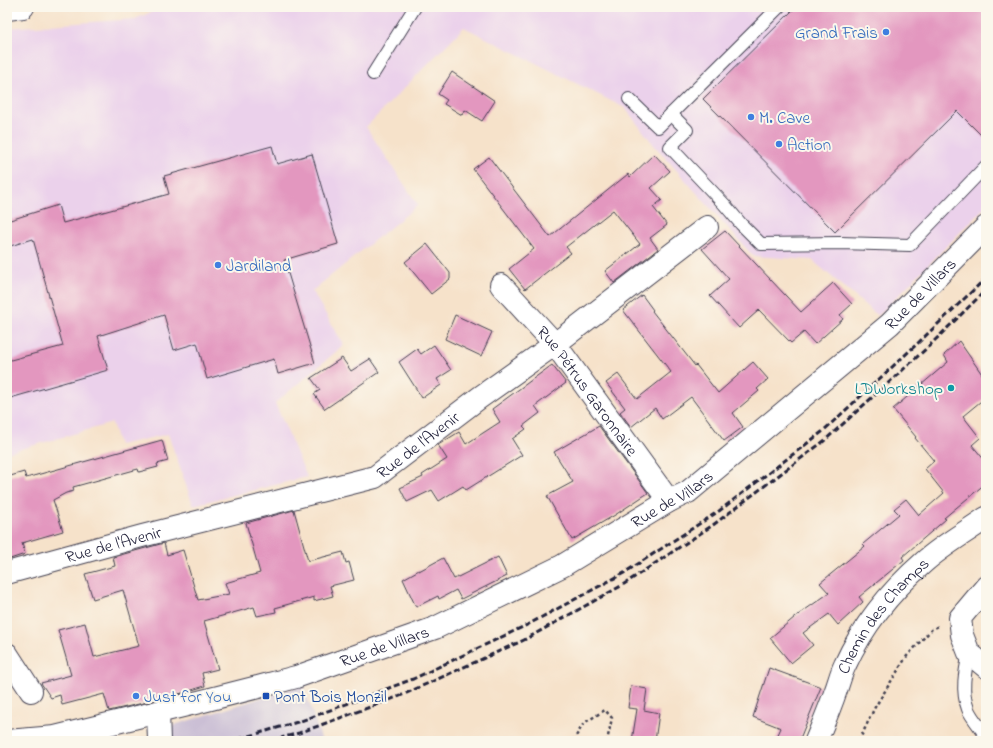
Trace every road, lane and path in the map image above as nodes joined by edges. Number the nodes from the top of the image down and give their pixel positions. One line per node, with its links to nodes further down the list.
1 (23, 7): 4 (street)
2 (415, 7): 5 (lane)
3 (779, 7): 7 (lane)
4 (7, 9)
5 (373, 74)
6 (629, 99): 7 (lane)
7 (671, 114): 8 (lane)
8 (986, 166)
9 (707, 227): 12 (street, Rue de l'Avenir)
10 (986, 227): 13 (street, Rue de Villars)
11 (501, 285): 12 (street, Rue Pétrus Garonnaire)
12 (555, 344): 13 (street, Rue Pétrus Garonnaire); 15 (street, Rue de l'Avenir)
13 (669, 501): 22 (street, Rue de Villars)
14 (986, 518): 28 (street, Chemin des Champs)
15 (7, 573)
16 (986, 587): 17 (street)
17 (960, 618): 18 (street); 29 (path)
18 (969, 653): 20 (street); 23 (lane)
19 (7, 654): 21 (street)
20 (986, 667)
21 (31, 691)
22 (158, 712): 24 (street, Rue de Villars); 25 (street)
23 (986, 736)
24 (7, 741)
25 (159, 741)
26 (573, 741): 27 (path)
27 (607, 741)
28 (816, 741)
29 (858, 741)

